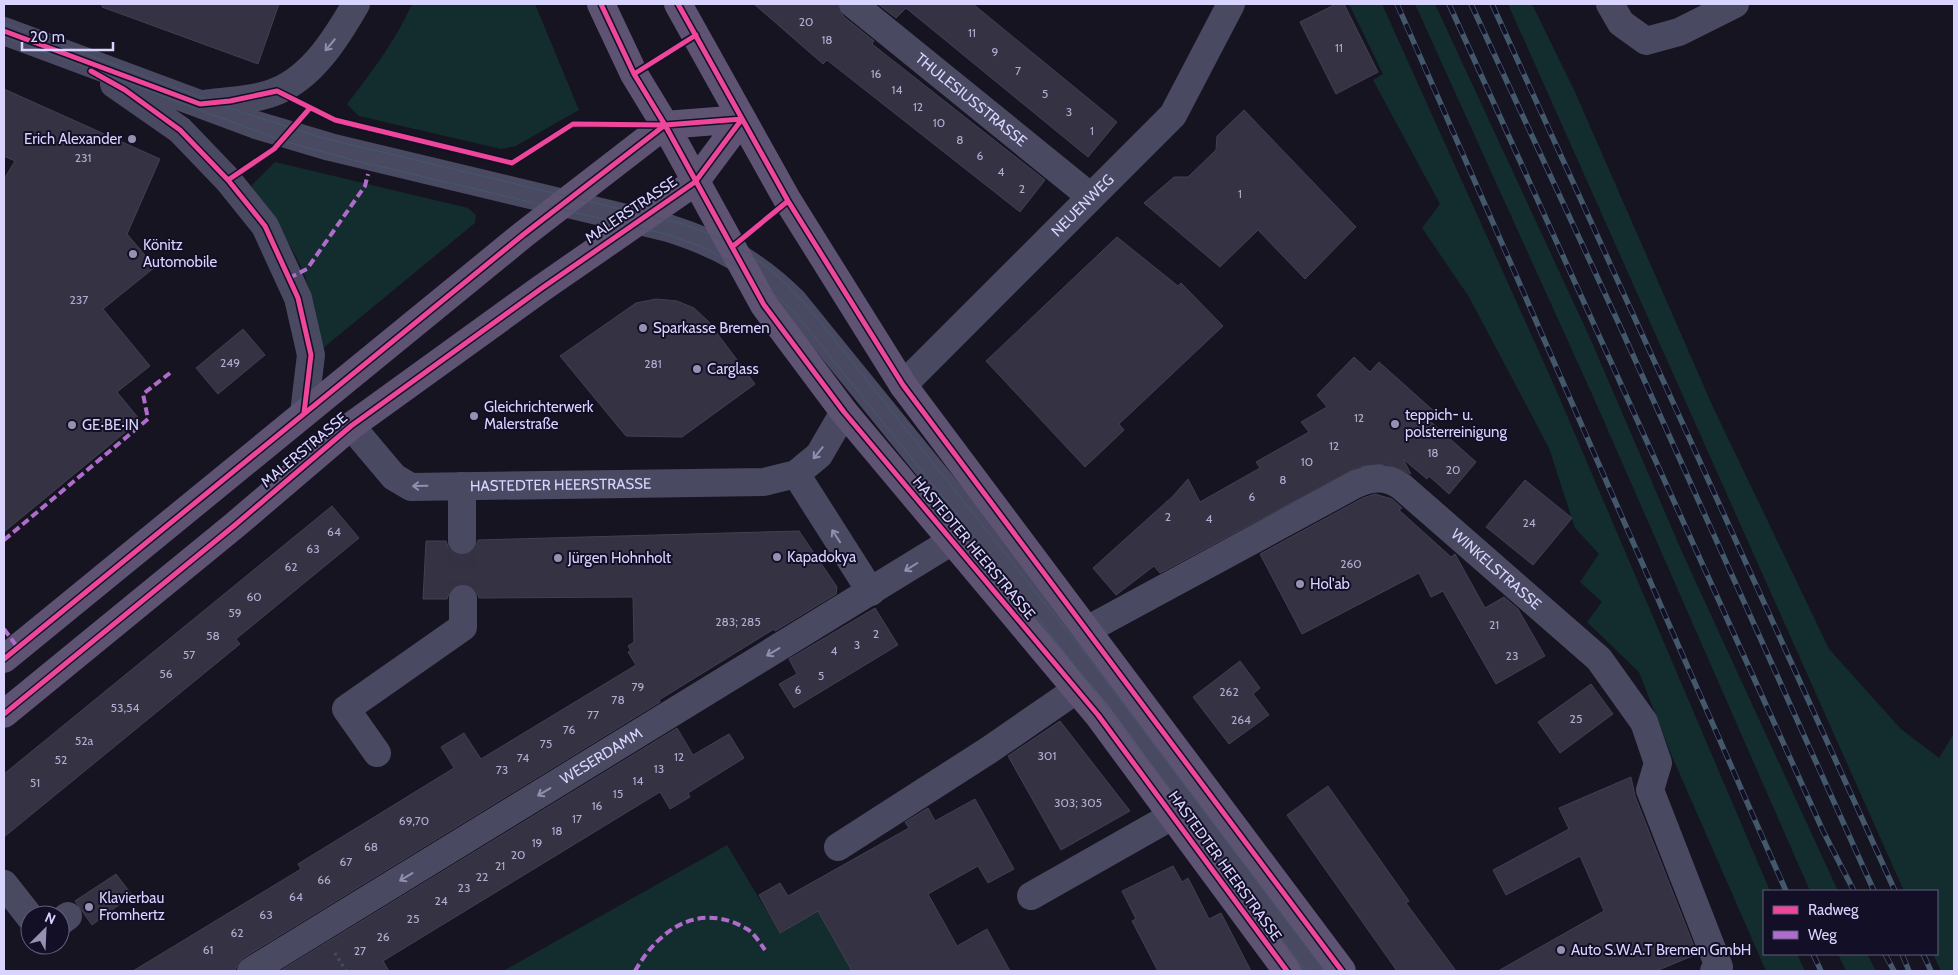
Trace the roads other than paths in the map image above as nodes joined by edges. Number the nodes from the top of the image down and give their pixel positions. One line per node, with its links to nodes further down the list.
1 (356, 4): 10 (street, one-way to 10)
2 (601, 4): 12 (main road, HASTEDTER HEERSTRASSE)
3 (678, 4): 11 (main road, HASTEDTER HEERSTRASSE)
4 (852, 4): 14 (street, THULESIUSSTRASSE)
5 (1231, 4): 14 (street, NEUENWEG)
6 (1610, 4): 7 (street)
7 (1734, 4)
8 (4, 31): 9 (street)
9 (58, 52): 10 (street); 20 (street)
10 (200, 104): 15 (street)
11 (742, 119): 12 (main road); 13 (main road, MALERSTRASSE); 18 (main road, HASTEDTER HEERSTRASSE)
12 (665, 125): 13 (main road, HASTEDTER HEERSTRASSE); 15 (main road, MALERSTRASSE)
13 (695, 182): 16 (main road, MALERSTRASSE); 17 (main road, HASTEDTER HEERSTRASSE)
14 (1091, 197): 18 (street, NEUENWEG)
15 (565, 203): 16 (street); 20 (main road, MALERSTRASSE)
16 (638, 220): 17 (street); 21 (main road, MALERSTRASSE)
17 (738, 256): 19 (main road, HASTEDTER HEERSTRASSE); 40 (street)
18 (903, 385): 28 (main road, HASTEDTER HEERSTRASSE)
19 (844, 412): 22 (street, HASTEDTER HEERSTRASSE, one-way to 22); 25 (main road, HASTEDTER HEERSTRASSE)
20 (304, 413): 29 (main road, MALERSTRASSE)
21 (351, 426): 23 (street, HASTEDTER HEERSTRASSE, one-way to 21); 31 (main road, MALERSTRASSE)
22 (796, 474): 23 (street, HASTEDTER HEERSTRASSE); 26 (street, one-way to 22)
23 (462, 486): 24 (street)
24 (462, 540)
25 (952, 541): 26 (street, WESERDAMM, one-way to 26); 30 (main road, HASTEDTER HEERSTRASSE)
26 (871, 592): 38 (street, WESERDAMM, one-way to 38)
27 (462, 599): 32 (street)
28 (1085, 631): 41 (main road, HASTEDTER HEERSTRASSE); 42 (street, WINKELSTRASSE)
29 (4, 659)
30 (1076, 690): 33 (main road, HASTEDTER HEERSTRASSE); 34 (street)
31 (4, 714)
32 (376, 753)
33 (1172, 816): 36 (street); 39 (main road, HASTEDTER HEERSTRASSE)
34 (838, 847)
35 (4, 884): 37 (street)
36 (1031, 896)
37 (21, 905)
38 (251, 971)
39 (1287, 971)
40 (1317, 971)
41 (1342, 971)
42 (1714, 971)

